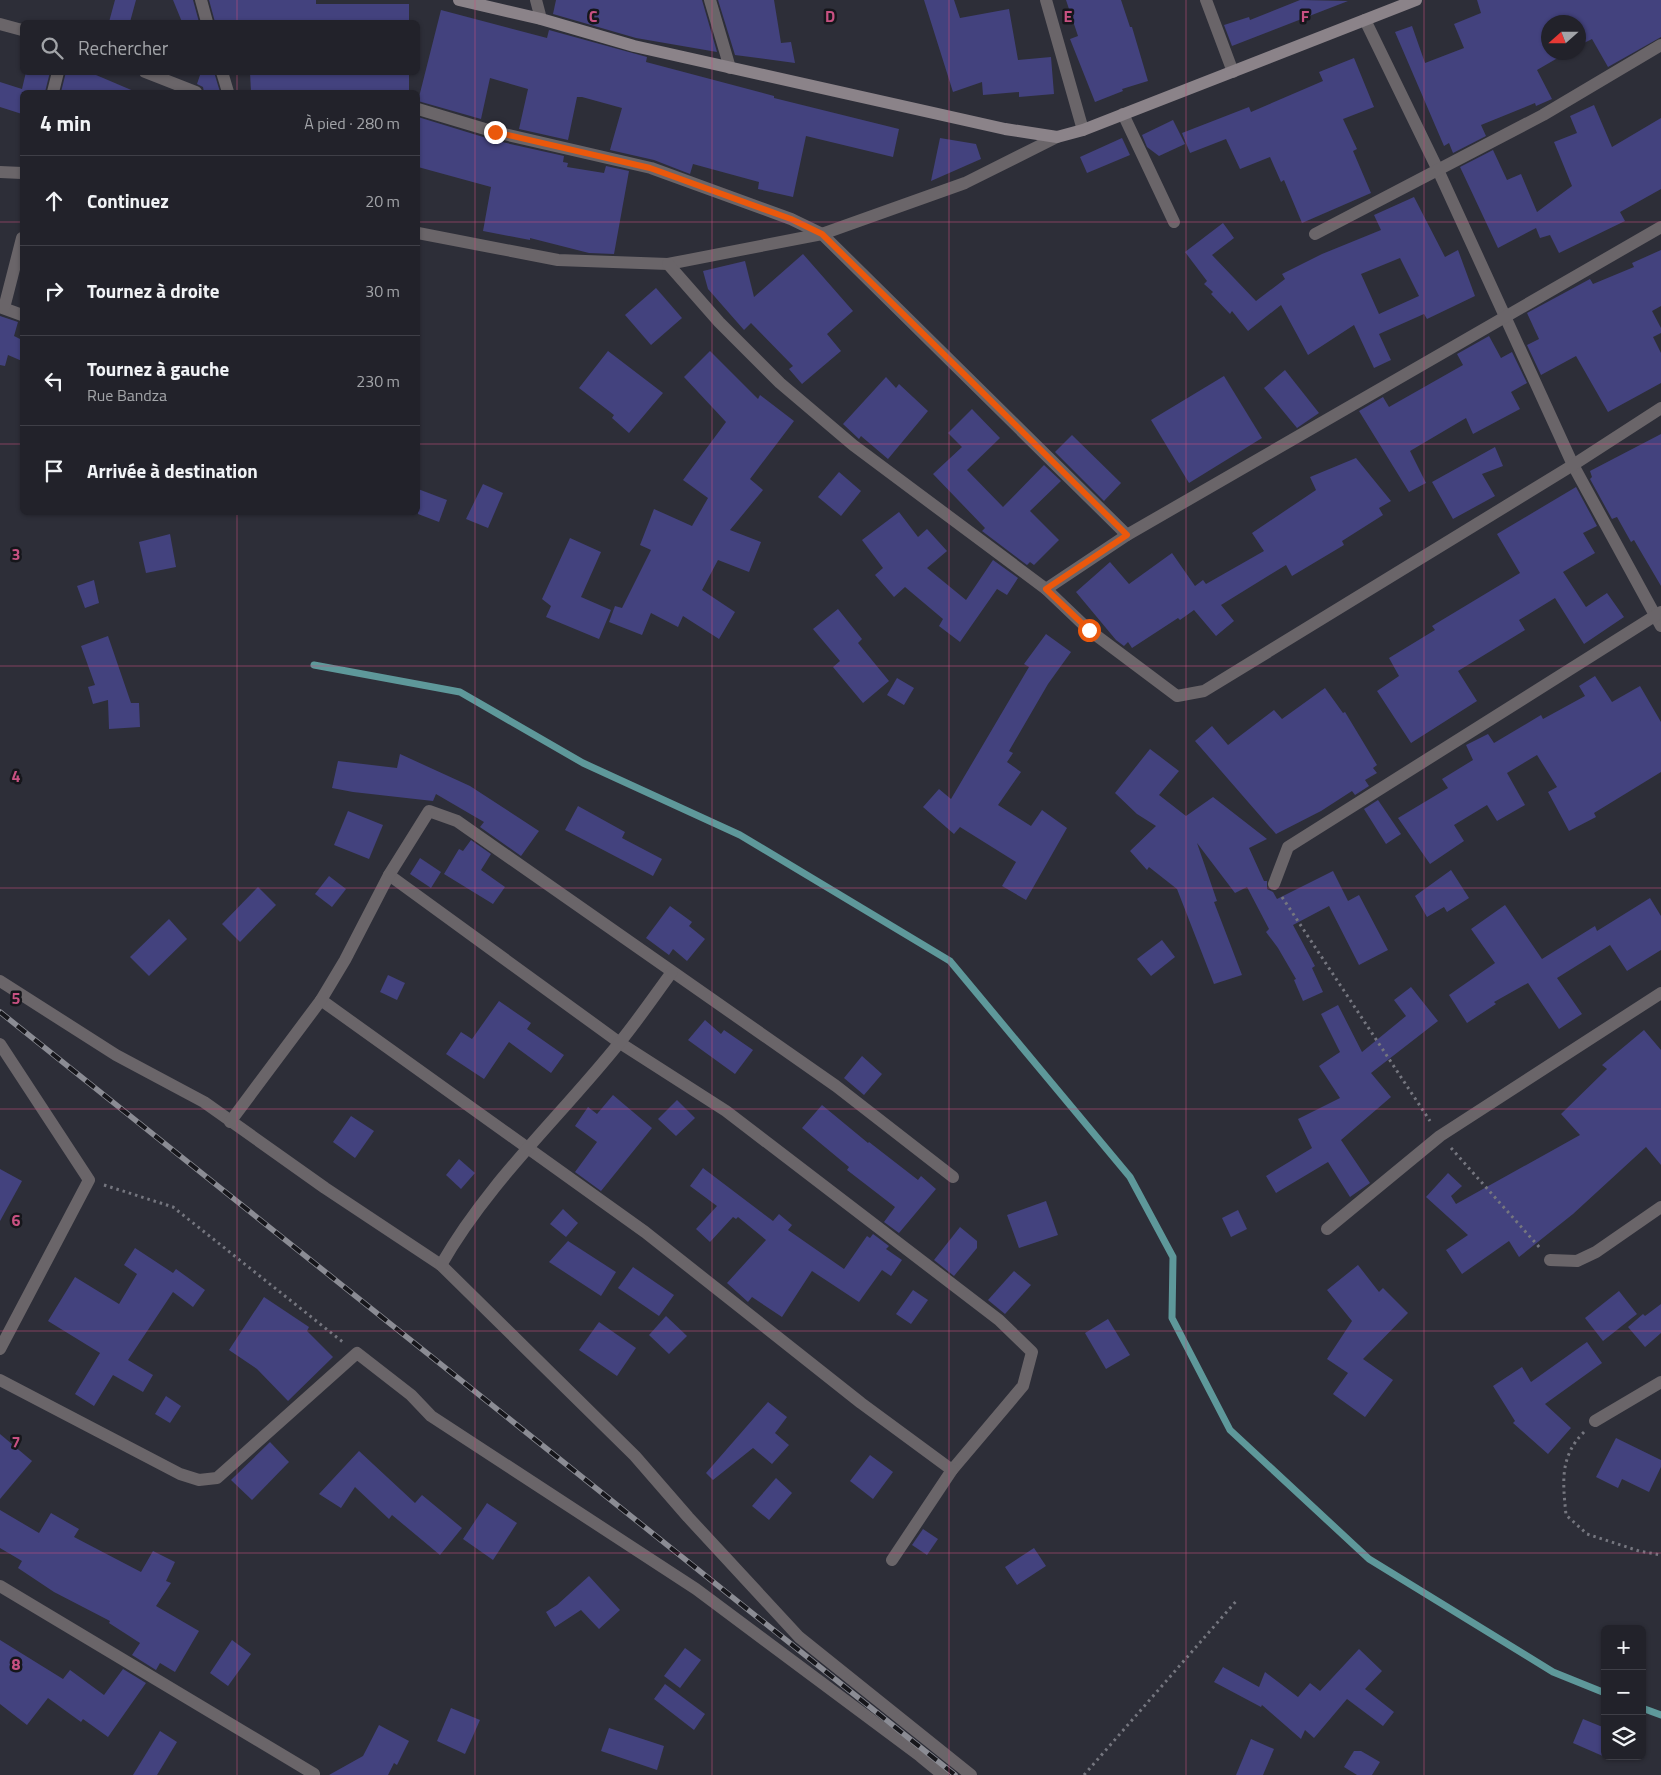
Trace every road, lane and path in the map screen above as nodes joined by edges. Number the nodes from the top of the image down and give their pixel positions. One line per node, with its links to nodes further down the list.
1 (201, 0): 9 (street)
2 (459, 0): 8 (street)
3 (536, 0): 8 (street)
4 (710, 0): 14 (street)
5 (1046, 0): 24 (street)
6 (1206, 0): 15 (street)
7 (1416, 0): 10 (street)
8 (541, 19): 14 (street)
9 (206, 20)
10 (1365, 20): 15 (street); 26 (street)
11 (0, 24): 12 (street)
12 (20, 29)
13 (1661, 45): 26 (street)
14 (730, 68): 25 (street)
15 (1233, 72): 23 (street)
16 (57, 75): 19 (street)
17 (153, 75): 20 (street)
18 (223, 75): 21 (street)
19 (54, 90)
20 (191, 90)
21 (227, 90)
22 (420, 110): 32 (street)
23 (1123, 114): 24 (street); 29 (street)
24 (1083, 130): 25 (street)
25 (1057, 138): 32 (street)
26 (1438, 170): 33 (street); 38 (street)
27 (0, 172): 28 (street)
28 (20, 173)
29 (1174, 222)
30 (1661, 227): 38 (street)
31 (420, 232): 35 (street)
32 (822, 234): 35 (street); 41 (street)
33 (1315, 234)
34 (20, 245): 36 (street)
35 (668, 264): 42 (street)
36 (2, 307): 37 (street)
37 (20, 314)
38 (1504, 317): 40 (street); 41 (street)
39 (1661, 408): 40 (street)
40 (1573, 465): 42 (street); 43 (street)
41 (1127, 535): 42 (street)
42 (1046, 589)
43 (1659, 618): 45 (street)
44 (389, 875): 46 (street); 49 (street); 50 (street)
45 (1274, 884): 53 (path)
46 (672, 972): 50 (street); 55 (street)
47 (0, 981): 52 (street)
48 (1661, 993): 53 (street)
49 (321, 1000): 52 (street); 54 (street)
50 (620, 1043): 54 (street); 66 (street)
51 (0, 1044): 56 (street)
52 (230, 1122): 60 (street)
53 (1440, 1136): 58 (street); 59 (path)
54 (526, 1149): 60 (street); 66 (street)
55 (953, 1177)
56 (89, 1180): 61 (street); 62 (path)
57 (1661, 1206): 59 (street)
58 (1327, 1229)
59 (1550, 1260)
60 (441, 1265): 73 (street)
61 (0, 1349)
62 (357, 1353): 63 (street); 72 (street)
63 (0, 1380)
64 (1661, 1382): 65 (street)
65 (1595, 1421): 67 (path)
66 (952, 1470): 68 (street)
67 (1661, 1555)
68 (892, 1560)
69 (0, 1586): 71 (street)
70 (1238, 1599): 74 (path)
71 (314, 1774)
72 (942, 1775)
73 (971, 1775)
74 (1084, 1775)

